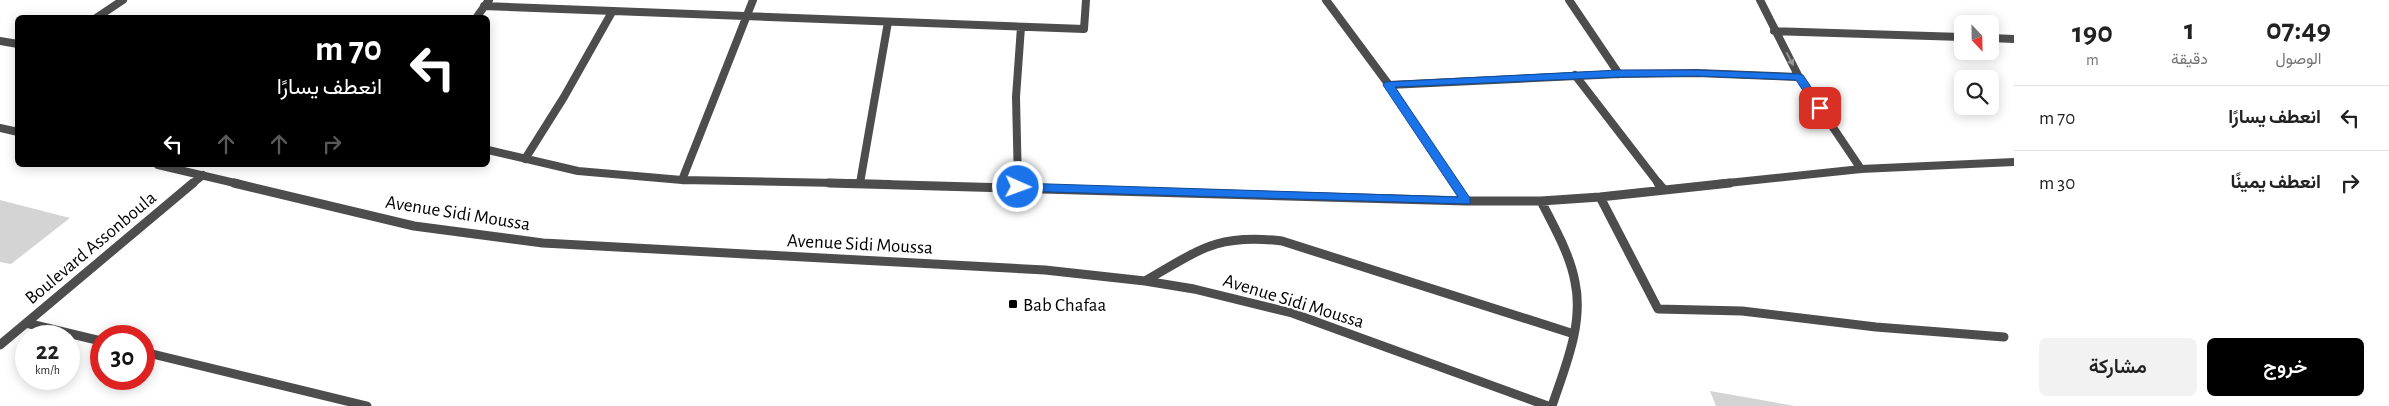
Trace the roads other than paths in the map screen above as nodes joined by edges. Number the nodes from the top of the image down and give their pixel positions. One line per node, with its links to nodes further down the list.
1 (123, 0): 9 (street)
2 (753, 0): 11 (street)
3 (1086, 0): 13 (street)
4 (1326, 0): 23 (street)
5 (1569, 0): 20 (street)
6 (1760, 0): 14 (street)
7 (487, 3): 8 (street); 10 (street)
8 (612, 12): 11 (street); 27 (street)
9 (100, 15)
10 (478, 15)
11 (745, 18): 12 (street); 32 (street)
12 (888, 22): 13 (street); 33 (street)
13 (1021, 27): 34 (street)
14 (1774, 31): 15 (street); 22 (street, one-way to 22)
15 (1954, 37)
16 (1999, 38): 17 (street)
17 (2014, 39)
18 (0, 41): 19 (street)
19 (15, 44)
20 (1619, 74): 21 (street); 22 (street)
21 (1575, 75): 23 (street); 35 (street)
22 (1799, 77): 30 (street)
23 (1388, 85): 38 (street)
24 (0, 128): 25 (street)
25 (15, 131)
26 (490, 150): 27 (street)
27 (525, 159): 32 (street)
28 (2014, 162): 30 (street)
29 (167, 167): 31 (street, Avenue Sidi Moussa)
30 (1861, 169): 35 (street)
31 (203, 175): 39 (street, Avenue Sidi Moussa); 40 (street, Boulevard Assonboula)
32 (682, 180): 33 (street)
33 (860, 183): 34 (street)
34 (1018, 187): 38 (street)
35 (1662, 189): 36 (street)
36 (1600, 197): 37 (street); 42 (street)
37 (1541, 200): 38 (street); 41 (street)
38 (1466, 201)
39 (1145, 281): 41 (street); 47 (street, Avenue Sidi Moussa)
40 (26, 323): 43 (street); 44 (street, Boulevard Assonboula)
41 (1574, 334): 48 (street)
42 (2004, 336)
43 (90, 338)
44 (0, 345)
45 (155, 355): 46 (street)
46 (367, 406)
47 (1548, 406)
48 (1552, 406)

